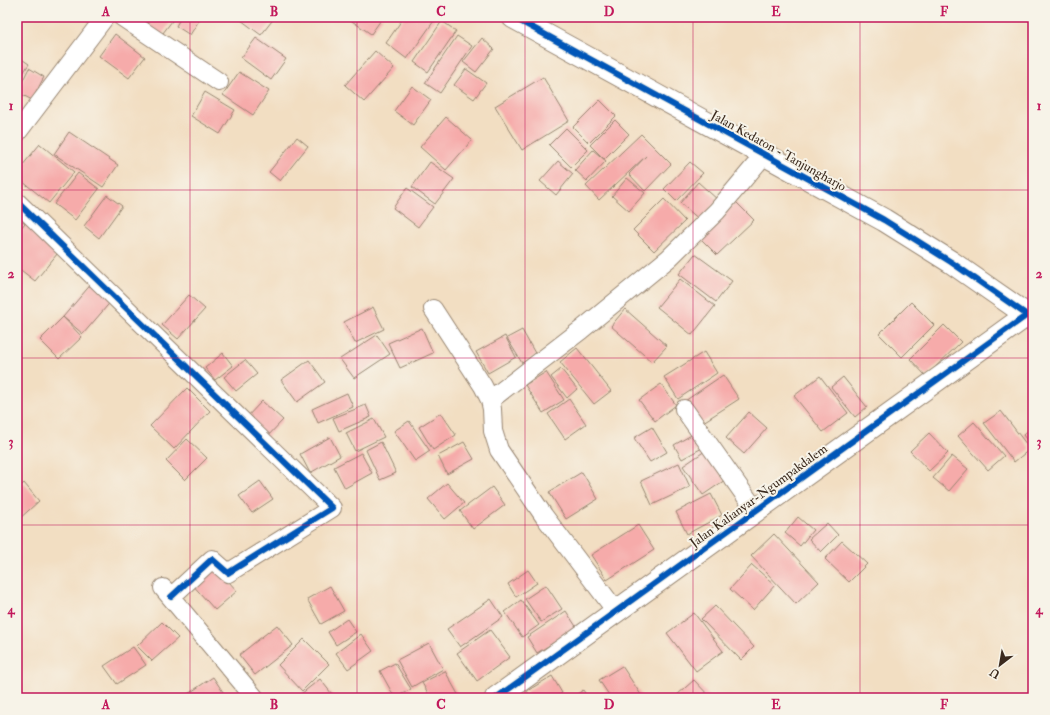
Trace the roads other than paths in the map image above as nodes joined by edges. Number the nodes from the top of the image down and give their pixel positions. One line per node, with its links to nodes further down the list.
1 (105, 17): 5 (street)
2 (122, 17): 4 (street)
3 (513, 17): 6 (street, Jalan Kedaton - Tanjungharjo)
4 (219, 82)
5 (17, 133)
6 (764, 155): 9 (street, Jalan Kedaton - Tanjungharjo); 10 (street)
7 (17, 202): 14 (street)
8 (433, 309): 10 (street)
9 (1030, 317): 12 (street, Jalan Kalianyar-Ngumpakdalem)
10 (490, 400): 13 (street)
11 (684, 409): 12 (street)
12 (756, 511): 13 (street, Jalan Kalianyar-Ngumpakdalem)
13 (616, 611): 15 (street, Jalan Kalianyar-Ngumpakdalem)
14 (255, 698)
15 (496, 698)

